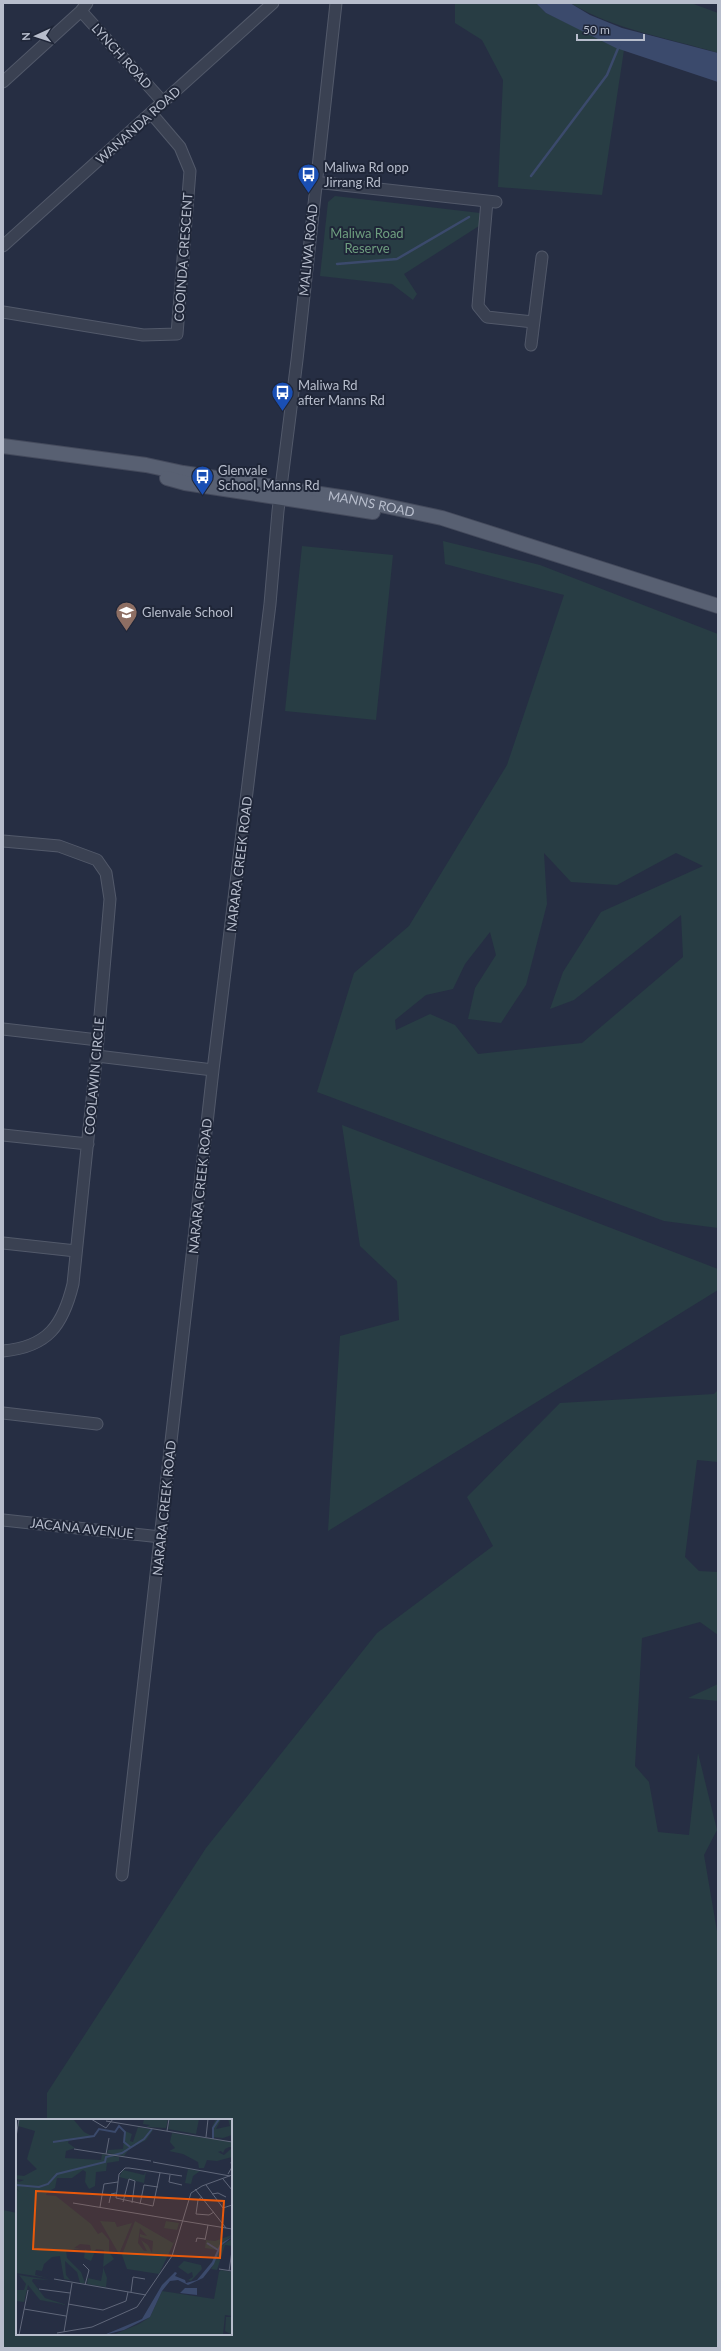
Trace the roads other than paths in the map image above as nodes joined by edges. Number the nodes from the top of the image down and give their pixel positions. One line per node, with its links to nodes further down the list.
1 (273, 3): 5 (street, WANANDA ROAD)
2 (336, 3): 7 (street, MALIWA ROAD)
3 (84, 7): 4 (street); 5 (street, LYNCH ROAD)
4 (3, 82)
5 (164, 102): 6 (street, WANANDA ROAD)
6 (151, 113): 8 (street, WANANDA ROAD); 10 (street, COOINDA CRESCENT)
7 (315, 182): 11 (street); 14 (street, MALIWA ROAD)
8 (3, 246)
9 (542, 257): 11 (street)
10 (3, 312)
11 (533, 322): 12 (street)
12 (531, 345)
13 (3, 446): 14 (main road, MANNS ROAD)
14 (280, 492): 15 (main road, MANNS ROAD); 20 (street, NARARA CREEK ROAD)
15 (718, 606)
16 (3, 841): 18 (street, COOLAWIN CIRCLE)
17 (3, 1029): 18 (street)
18 (98, 1040): 19 (street, COOLAWIN CIRCLE)
19 (97, 1056): 20 (street); 22 (street, COOLAWIN CIRCLE)
20 (213, 1070): 29 (street, NARARA CREEK ROAD)
21 (3, 1135): 22 (street)
22 (88, 1144): 24 (street, COOLAWIN CIRCLE)
23 (3, 1243): 24 (street)
24 (76, 1251): 25 (street, COOLAWIN CIRCLE)
25 (3, 1351)
26 (3, 1413): 27 (street)
27 (97, 1424)
28 (3, 1520): 29 (street, JACANA AVENUE)
29 (161, 1537): 30 (street, NARARA CREEK ROAD)
30 (122, 1875)

